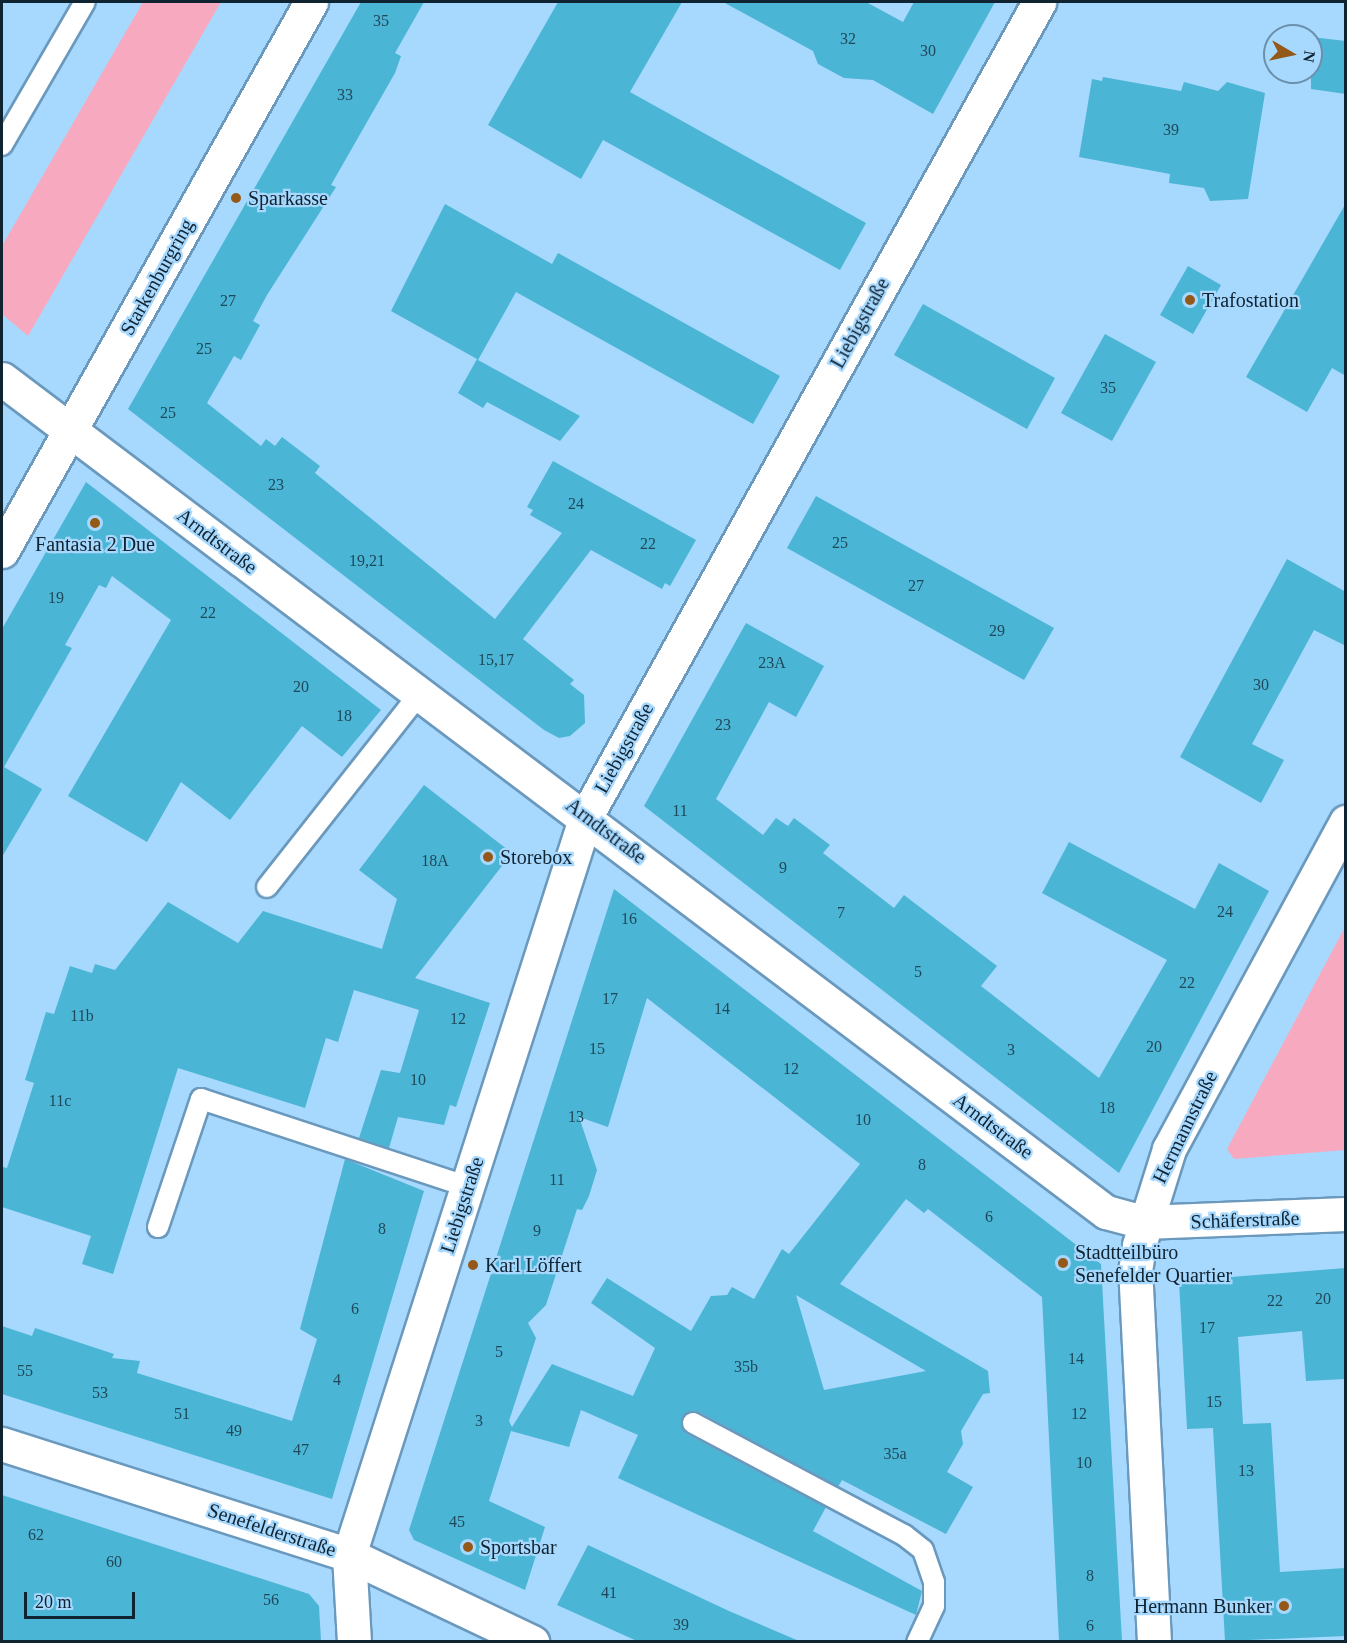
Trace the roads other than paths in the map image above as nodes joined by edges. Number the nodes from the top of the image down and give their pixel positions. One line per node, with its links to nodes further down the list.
1 (85, 2): 4 (lane)
2 (311, 2): 6 (street, Starkenburgring)
3 (1039, 2): 9 (street, Liebigstraße)
4 (2, 145)
5 (2, 379): 6 (street, Arndtstraße)
6 (71, 432): 7 (street, Starkenburgring); 8 (street, Arndtstraße)
7 (2, 551)
8 (421, 692): 9 (street, Arndtstraße); 11 (lane)
9 (586, 816): 12 (street, Liebigstraße); 14 (street, Arndtstraße)
10 (1346, 822): 14 (street, Hermannstraße)
11 (267, 887)
12 (468, 1187): 15 (lane); 18 (street, Liebigstraße)
13 (1346, 1214): 14 (street, Schäferstraße)
14 (1144, 1222): 22 (street, Hermannstraße)
15 (158, 1227)
16 (693, 1423): 21 (lane)
17 (2, 1444): 18 (street, Senefelderstraße)
18 (348, 1555): 19 (street); 20 (street, Senefelderstraße)
19 (354, 1641)
20 (532, 1641)
21 (917, 1641)
22 (1154, 1641)

